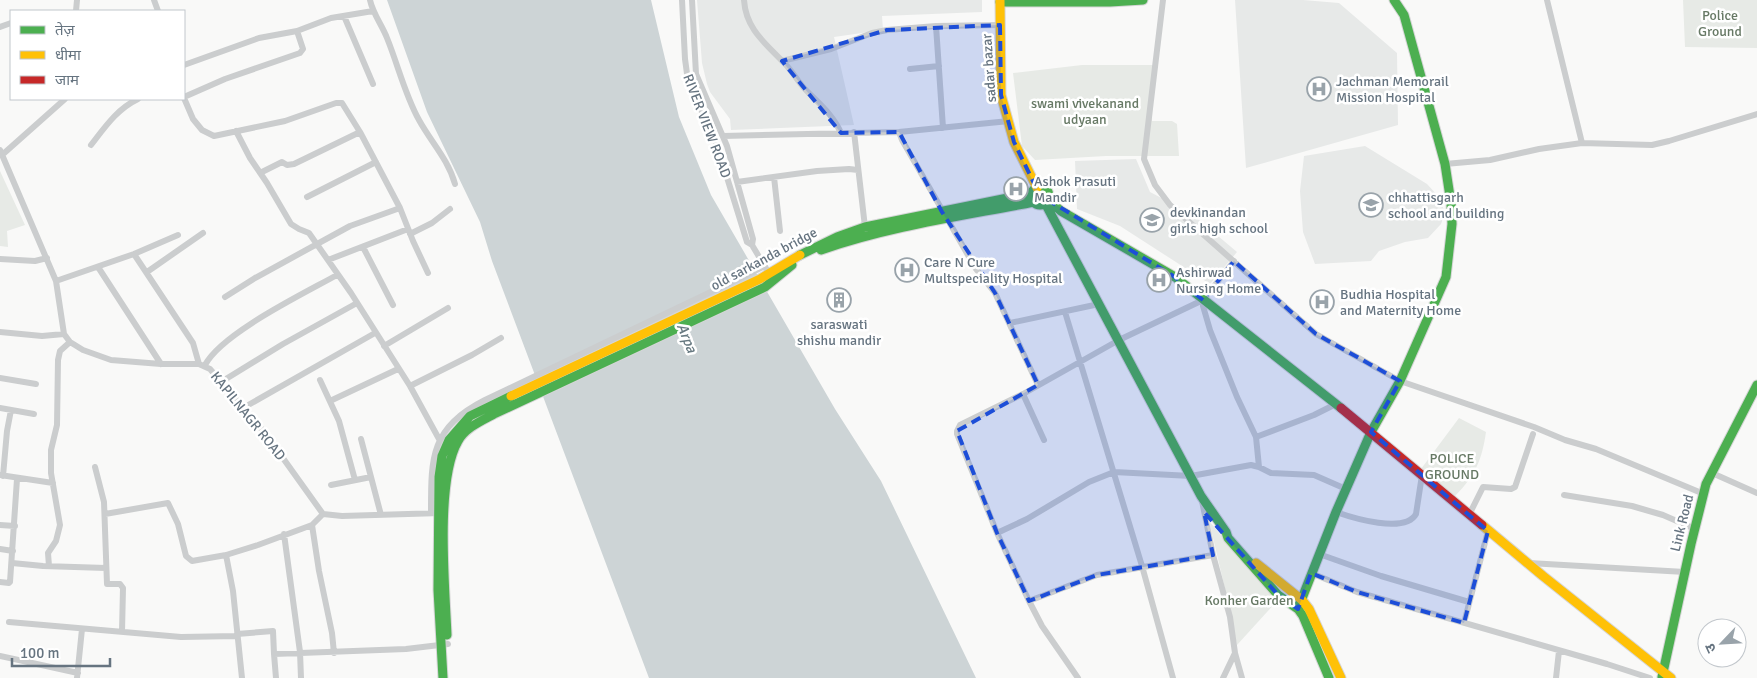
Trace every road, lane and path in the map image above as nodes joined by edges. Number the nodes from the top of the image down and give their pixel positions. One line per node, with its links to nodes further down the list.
1 (370, 0): 11 (street)
2 (682, 0): 56 (street, RIVER VIEW ROAD)
3 (692, 0): 33 (street, RIVER VIEW ROAD)
4 (744, 0): 16 (street)
5 (1134, 0): 6 (main road); 10 (main road)
6 (1143, 0)
7 (1163, 0): 62 (street)
8 (1394, 0): 38 (main road)
9 (1547, 0): 34 (street)
10 (1000, 1): 13 (main road, sadar bazar)
11 (373, 11): 12 (street); 43 (street)
12 (344, 16): 15 (street); 20 (street)
13 (1000, 25): 14 (street); 26 (main road, sadar bazar)
14 (936, 26): 16 (street); 18 (street)
15 (298, 31): 17 (street); 21 (street)
16 (782, 61): 32 (street)
17 (185, 65)
18 (939, 66): 19 (street); 27 (street)
19 (910, 69)
20 (373, 84)
21 (185, 97)
22 (185, 99): 28 (street)
23 (64, 100): 36 (street)
24 (136, 100): 35 (street)
25 (1757, 114): 34 (street)
26 (1009, 122): 27 (street); 44 (main road, sadar bazar)
27 (943, 128): 31 (street)
28 (236, 131): 29 (street); 40 (street)
29 (360, 132): 37 (street); 40 (street)
30 (854, 132): 31 (street); 32 (street); 39 (street)
31 (899, 132): 49 (street)
32 (841, 133): 33 (street)
33 (723, 136): 42 (street, RIVER VIEW ROAD)
34 (1582, 143): 38 (street)
35 (92, 145)
36 (1, 152): 59 (street, KAPILNAGR ROAD)
37 (376, 162): 45 (street); 47 (street)
38 (1444, 164): 91 (main road)
39 (858, 170): 41 (street); 50 (street)
40 (260, 173): 55 (street)
41 (774, 177): 42 (street); 51 (street)
42 (737, 182): 56 (street, RIVER VIEW ROAD)
43 (455, 184)
44 (1034, 194): 46 (main road, old sarkanda bridge); 46 (main road, sadar bazar); 49 (main road, old sarkanda bridge)
45 (307, 197)
46 (1046, 201): 71 (main road); 73 (main road)
47 (400, 208): 52 (street); 55 (street)
48 (450, 209): 52 (street)
49 (945, 216): 50 (main road, old sarkanda bridge); 69 (main road); 77 (street)
50 (865, 227): 64 (main road, old sarkanda bridge)
51 (780, 231)
52 (409, 232): 57 (street); 66 (street)
53 (203, 233): 65 (street)
54 (178, 234): 58 (street)
55 (317, 244): 61 (street); 70 (street)
56 (752, 245): 64 (street, RIVER VIEW ROAD)
57 (363, 247): 61 (street); 74 (street)
58 (134, 254): 63 (street); 65 (street)
59 (47, 258): 60 (street); 68 (street, KAPILNAGR ROAD)
60 (0, 259)
61 (328, 260): 67 (street)
62 (1234, 262): 71 (street); 91 (street)
63 (98, 267): 68 (street); 86 (street)
64 (767, 270): 69 (main road, old sarkanda bridge); 108 (street)
65 (147, 272): 87 (street)
66 (428, 273)
67 (337, 275): 72 (street); 87 (street)
68 (56, 281): 80 (street, KAPILNAGR ROAD)
69 (762, 283): 128 (main road, old sarkanda bridge)
70 (224, 297)
71 (1203, 300): 82 (street); 99 (main road); 106 (street)
72 (357, 304): 79 (street); 92 (street)
73 (1099, 304): 76 (street); 82 (main road)
74 (393, 305)
75 (448, 308): 84 (street)
76 (1065, 312): 77 (street); 85 (street)
77 (1010, 323): 94 (street)
78 (0, 332): 80 (street)
79 (375, 332): 84 (street); 101 (street)
80 (64, 334): 83 (street, KAPILNAGR ROAD)
81 (501, 338): 96 (street)
82 (1119, 340): 85 (street); 116 (main road)
83 (70, 342): 86 (street, KAPILNAGR ROAD); 120 (street)
84 (384, 346): 88 (street)
85 (1081, 361): 94 (street); 112 (street)
86 (161, 364): 87 (street, KAPILNAGR ROAD)
87 (202, 365): 92 (street, KAPILNAGR ROAD)
88 (398, 369): 96 (street); 98 (street)
89 (0, 378): 93 (street)
90 (320, 380): 98 (street)
91 (1400, 381): 104 (main road); 124 (street)
92 (221, 382): 101 (street, KAPILNAGR ROAD)
93 (36, 384)
94 (1038, 385): 97 (street)
95 (1757, 385): 113 (main road, Link Road)
96 (410, 386): 108 (street)
97 (1023, 394): 109 (street); 139 (street)
98 (330, 401): 119 (street)
99 (1336, 404): 104 (main road); 106 (street)
100 (0, 408): 102 (street)
101 (244, 408): 130 (street, KAPILNAGR ROAD)
102 (11, 410): 103 (street); 115 (street)
103 (34, 414)
104 (1371, 432): 114 (main road); 122 (main road)
105 (1533, 434): 131 (street)
106 (1256, 437): 111 (street)
107 (361, 438): 117 (street)
108 (439, 439): 128 (street)
109 (1044, 440)
110 (95, 467): 129 (street)
111 (1259, 467): 116 (street); 122 (street)
112 (1114, 472): 116 (street); 139 (street); 149 (street)
113 (1712, 473): 123 (street); 124 (main road, Link Road)
114 (1422, 475): 127 (street); 131 (main road)
115 (2, 476): 118 (street)
116 (1190, 476): 126 (main road)
117 (371, 477): 119 (street); 132 (street)
118 (17, 479): 120 (street); 135 (street)
119 (355, 480): 121 (street)
120 (53, 483): 148 (street)
121 (331, 485)
122 (1346, 489): 127 (main road)
123 (1757, 493)
124 (1704, 494): 136 (main road, Link Road)
125 (1564, 495): 136 (street)
126 (1201, 496): 138 (main road); 143 (street)
127 (1336, 512): 144 (main road)
128 (438, 513): 132 (street); 163 (main road, old sarkanda bridge)
129 (105, 514): 145 (street); 150 (street)
130 (326, 514): 132 (street); 134 (street)
131 (1469, 515): 137 (main road)
132 (381, 516)
133 (0, 524): 135 (street)
134 (312, 525): 140 (street); 166 (street)
135 (15, 526): 142 (street)
136 (1695, 529): 151 (main road, Link Road)
137 (1488, 531): 147 (main road); 156 (street)
138 (1226, 532): 154 (main road); 157 (main road)
139 (997, 533): 155 (street)
140 (284, 534): 145 (street); 165 (street)
141 (0, 549): 142 (street)
142 (13, 551): 146 (street)
143 (1213, 554): 149 (street); 167 (street)
144 (1319, 554): 152 (main road); 156 (street)
145 (226, 555): 162 (street)
146 (12, 563): 148 (street); 153 (street)
147 (1527, 563): 151 (street); 171 (main road)
148 (49, 566): 150 (street)
149 (1142, 566): 155 (street); 178 (street)
150 (106, 568): 161 (street)
151 (1685, 572): 171 (main road, Link Road)
152 (1311, 573): 154 (main road); 159 (street)
153 (0, 582)
154 (1302, 600): 157 (main road); 182 (main road)
155 (1029, 601): 177 (street)
156 (1469, 602): 159 (street)
157 (1298, 609): 181 (main road)
158 (9, 622): 160 (street)
159 (1464, 623): 164 (street)
160 (82, 629): 161 (street); 170 (street)
161 (122, 632): 162 (street)
162 (237, 635): 168 (street); 172 (street)
163 (445, 644): 166 (street); 175 (main road); 176 (main road)
164 (1559, 651): 183 (street); 184 (street)
165 (300, 652): 166 (street); 168 (street); 174 (street)
166 (334, 653)
167 (1235, 653): 179 (street); 180 (street)
168 (274, 654): 173 (street)
169 (0, 656): 170 (street)
170 (78, 675)
171 (1666, 676)
172 (242, 678)
173 (276, 678)
174 (301, 678)
175 (443, 678)
176 (449, 678)
177 (1078, 678)
178 (1173, 678)
179 (1222, 678)
180 (1242, 678)
181 (1329, 678)
182 (1341, 678)
183 (1556, 678)
184 (1650, 678)

